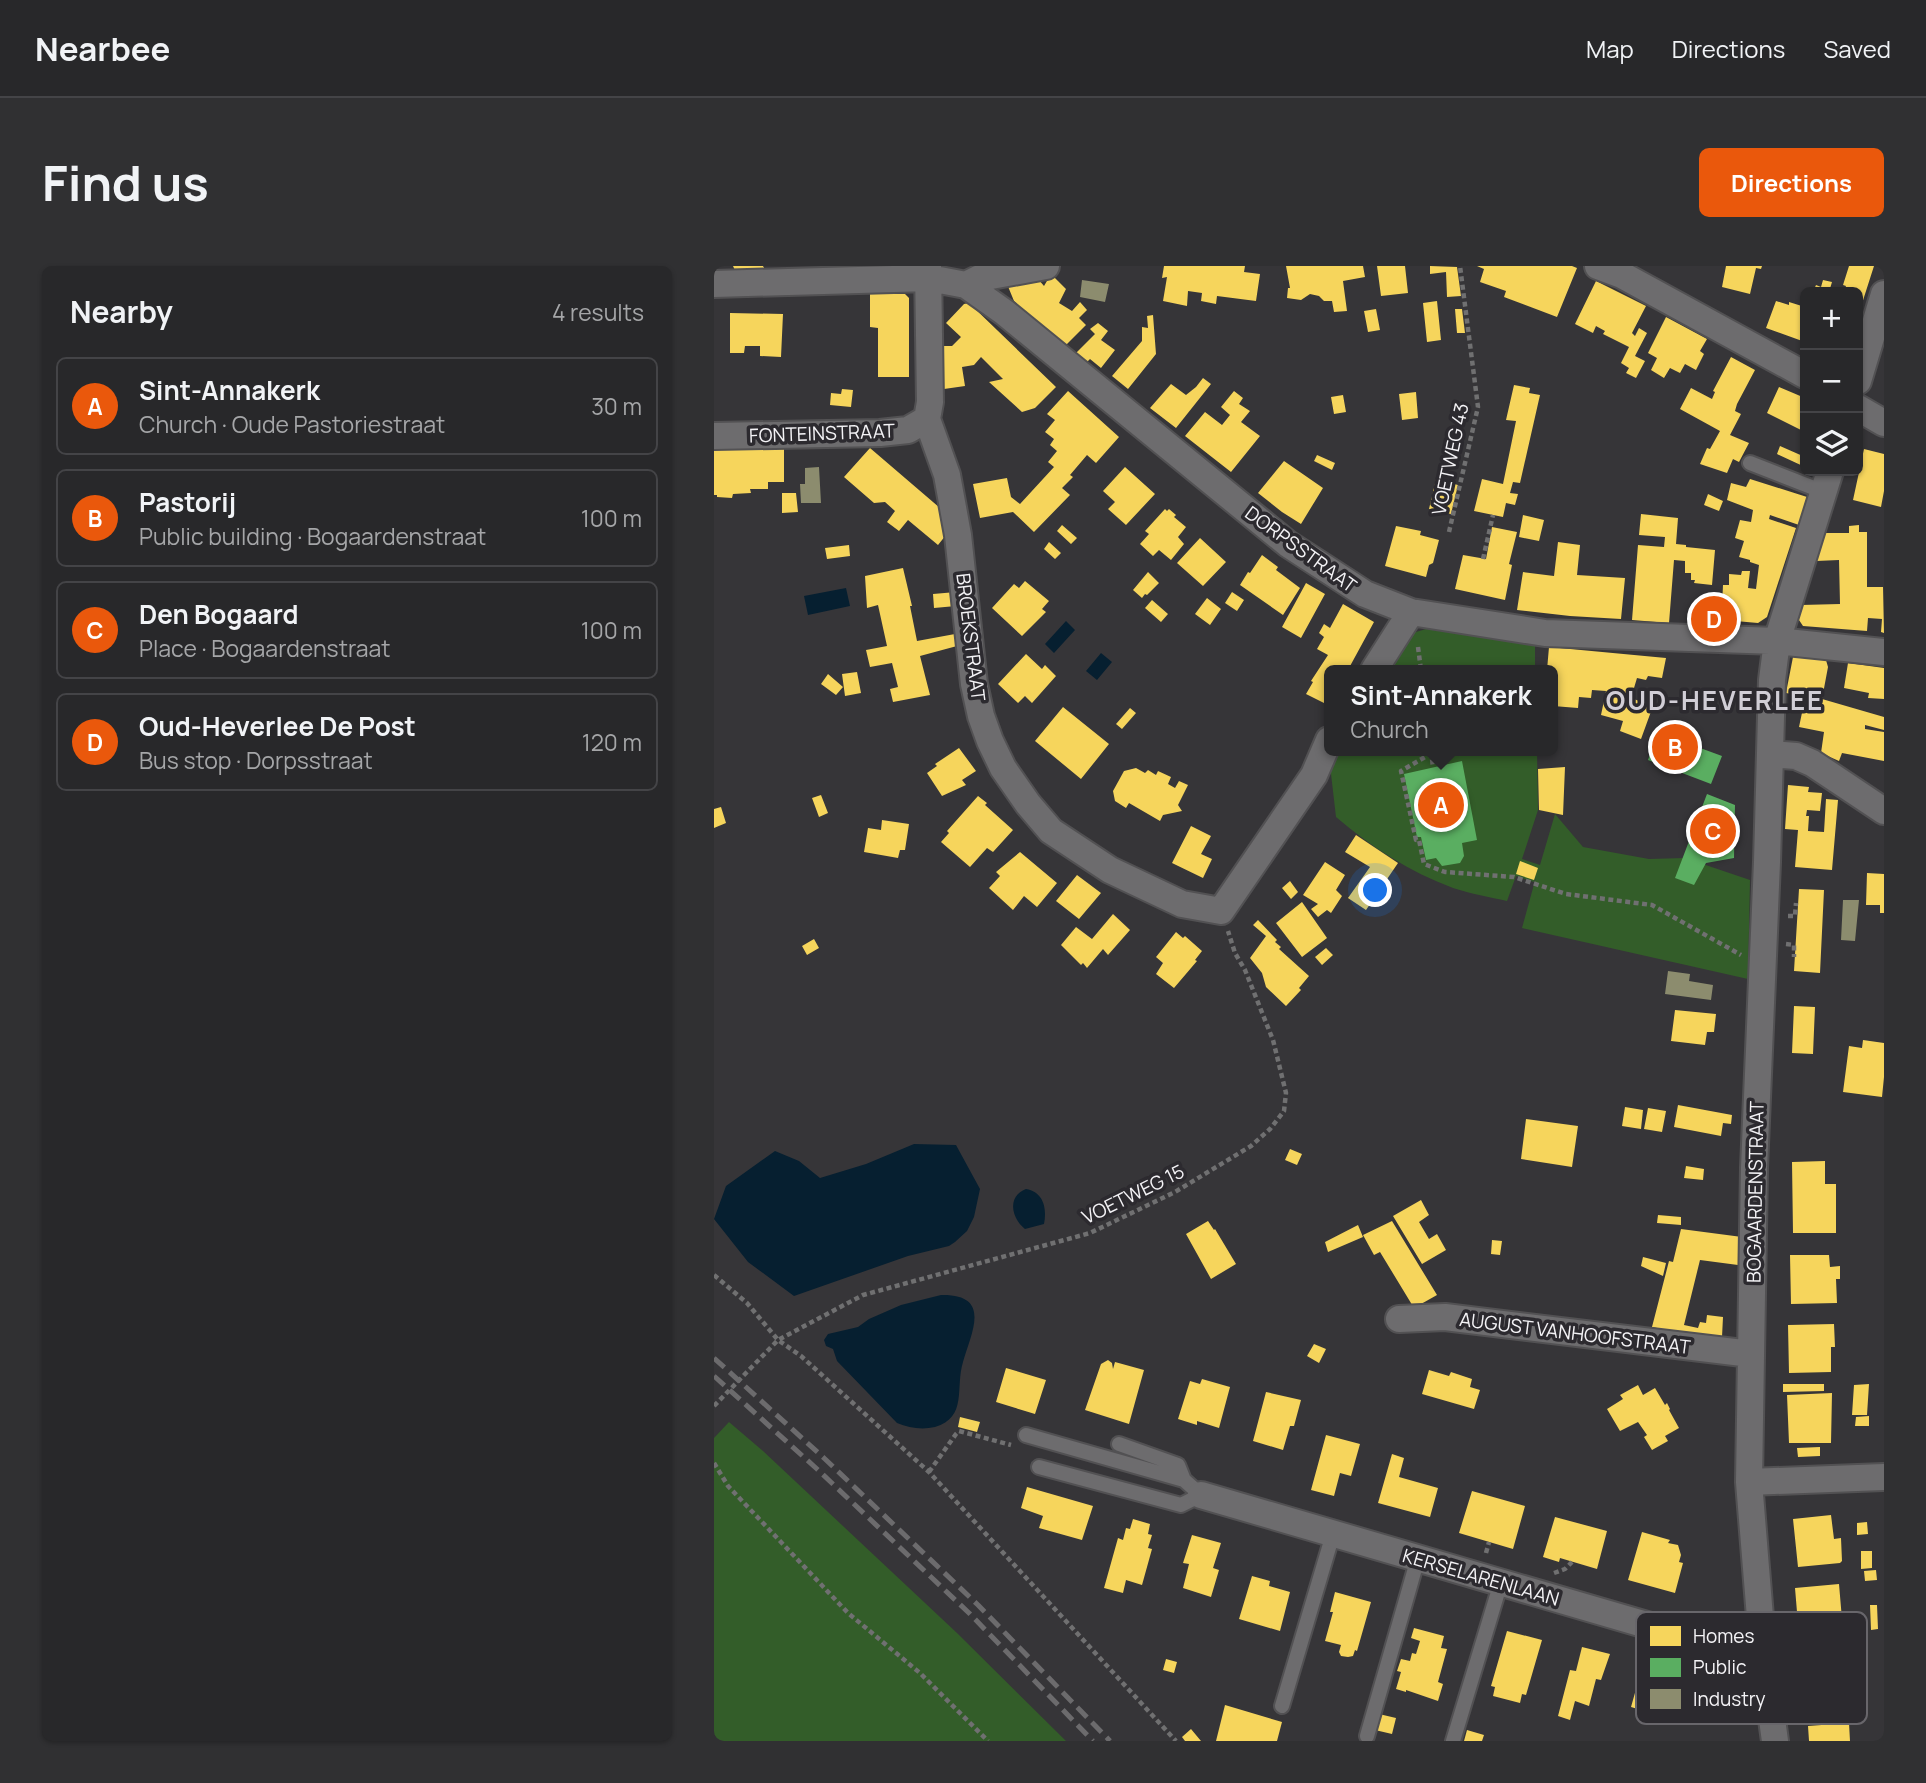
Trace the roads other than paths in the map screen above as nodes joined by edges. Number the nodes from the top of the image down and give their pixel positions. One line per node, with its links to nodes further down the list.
1 (1046, 266): 5 (street)
2 (1598, 266): 8 (street)
3 (928, 272): 4 (street, DORPSSTRAAT); 5 (street, DORPSSTRAAT); 9 (street, BROEKSTRAAT)
4 (714, 284)
5 (966, 285): 13 (street, DORPSSTRAAT)
6 (1884, 294): 7 (street)
7 (1863, 364)
8 (1800, 372)
9 (927, 419): 10 (street, FONTEINSTRAAT); 17 (street, BROEKSTRAAT)
10 (714, 436)
11 (1749, 463): 12 (lane)
12 (1827, 481): 14 (street, BOGAARDENSTRAAT)
13 (1420, 613): 14 (street, DORPSSTRAAT); 16 (street)
14 (1777, 641): 15 (street, DORPSSTRAAT); 18 (street, BOGAARDENSTRAAT)
15 (1884, 652)
16 (1378, 665)
17 (1324, 752)
18 (1770, 754): 19 (street); 21 (street, BOGAARDENSTRAAT)
19 (1884, 811)
20 (1399, 1320): 21 (street, AUGUST VANHOOFSTRAAT)
21 (1751, 1354): 26 (street, BOGAARDENSTRAAT)
22 (1026, 1435): 27 (lane)
23 (1119, 1444): 27 (lane)
24 (1039, 1467): 27 (lane)
25 (1884, 1477): 26 (street)
26 (1749, 1482): 31 (street, BOGAARDENSTRAAT)
27 (1193, 1488): 28 (street, KERSELARENLAAN)
28 (1334, 1534): 29 (street, KERSELARENLAAN); 33 (lane)
29 (1418, 1559): 30 (street, KERSELARENLAAN); 34 (lane)
30 (1501, 1582): 32 (street, KERSELARENLAAN); 35 (lane)
31 (1760, 1612)
32 (1636, 1622)
33 (1282, 1706)
34 (1367, 1736)
35 (1453, 1741)

